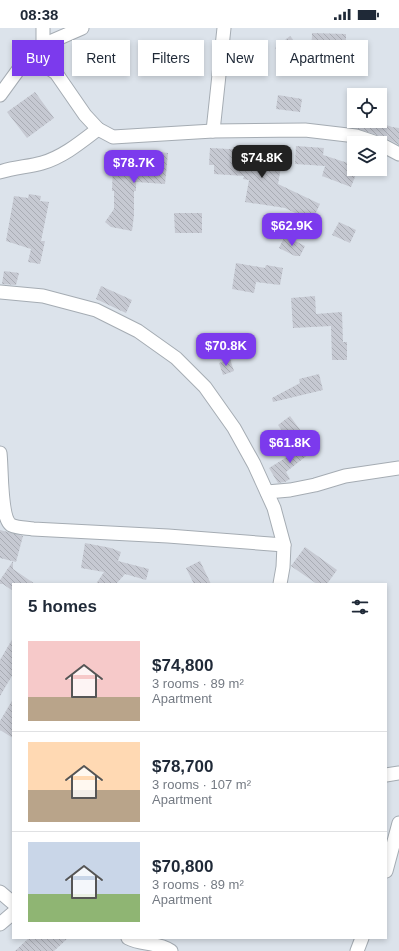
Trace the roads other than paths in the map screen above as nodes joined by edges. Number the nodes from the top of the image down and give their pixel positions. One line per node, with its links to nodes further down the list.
1 (43, 28): 4 (street)
2 (82, 28): 5 (street)
3 (224, 28): 10 (street)
4 (43, 40)
5 (54, 40)
6 (14, 76): 8 (street)
7 (58, 76): 9 (street)
8 (0, 95)
9 (98, 129): 10 (street); 14 (street)
10 (213, 130): 11 (street)
11 (356, 136)
12 (387, 148): 13 (street)
13 (399, 154)
14 (0, 172)
15 (0, 292): 18 (street)
16 (0, 453): 19 (street)
17 (399, 468): 18 (street)
18 (267, 492): 19 (street)
19 (284, 545): 20 (street)
20 (280, 583)
21 (399, 773): 22 (street)
22 (387, 775)
23 (399, 823): 24 (street)
24 (387, 867)
25 (0, 892): 26 (street)
26 (12, 902)
27 (12, 914): 28 (street)
28 (0, 924)
29 (130, 939): 31 (street)
30 (362, 939): 32 (street)
31 (171, 951)
32 (357, 951)

